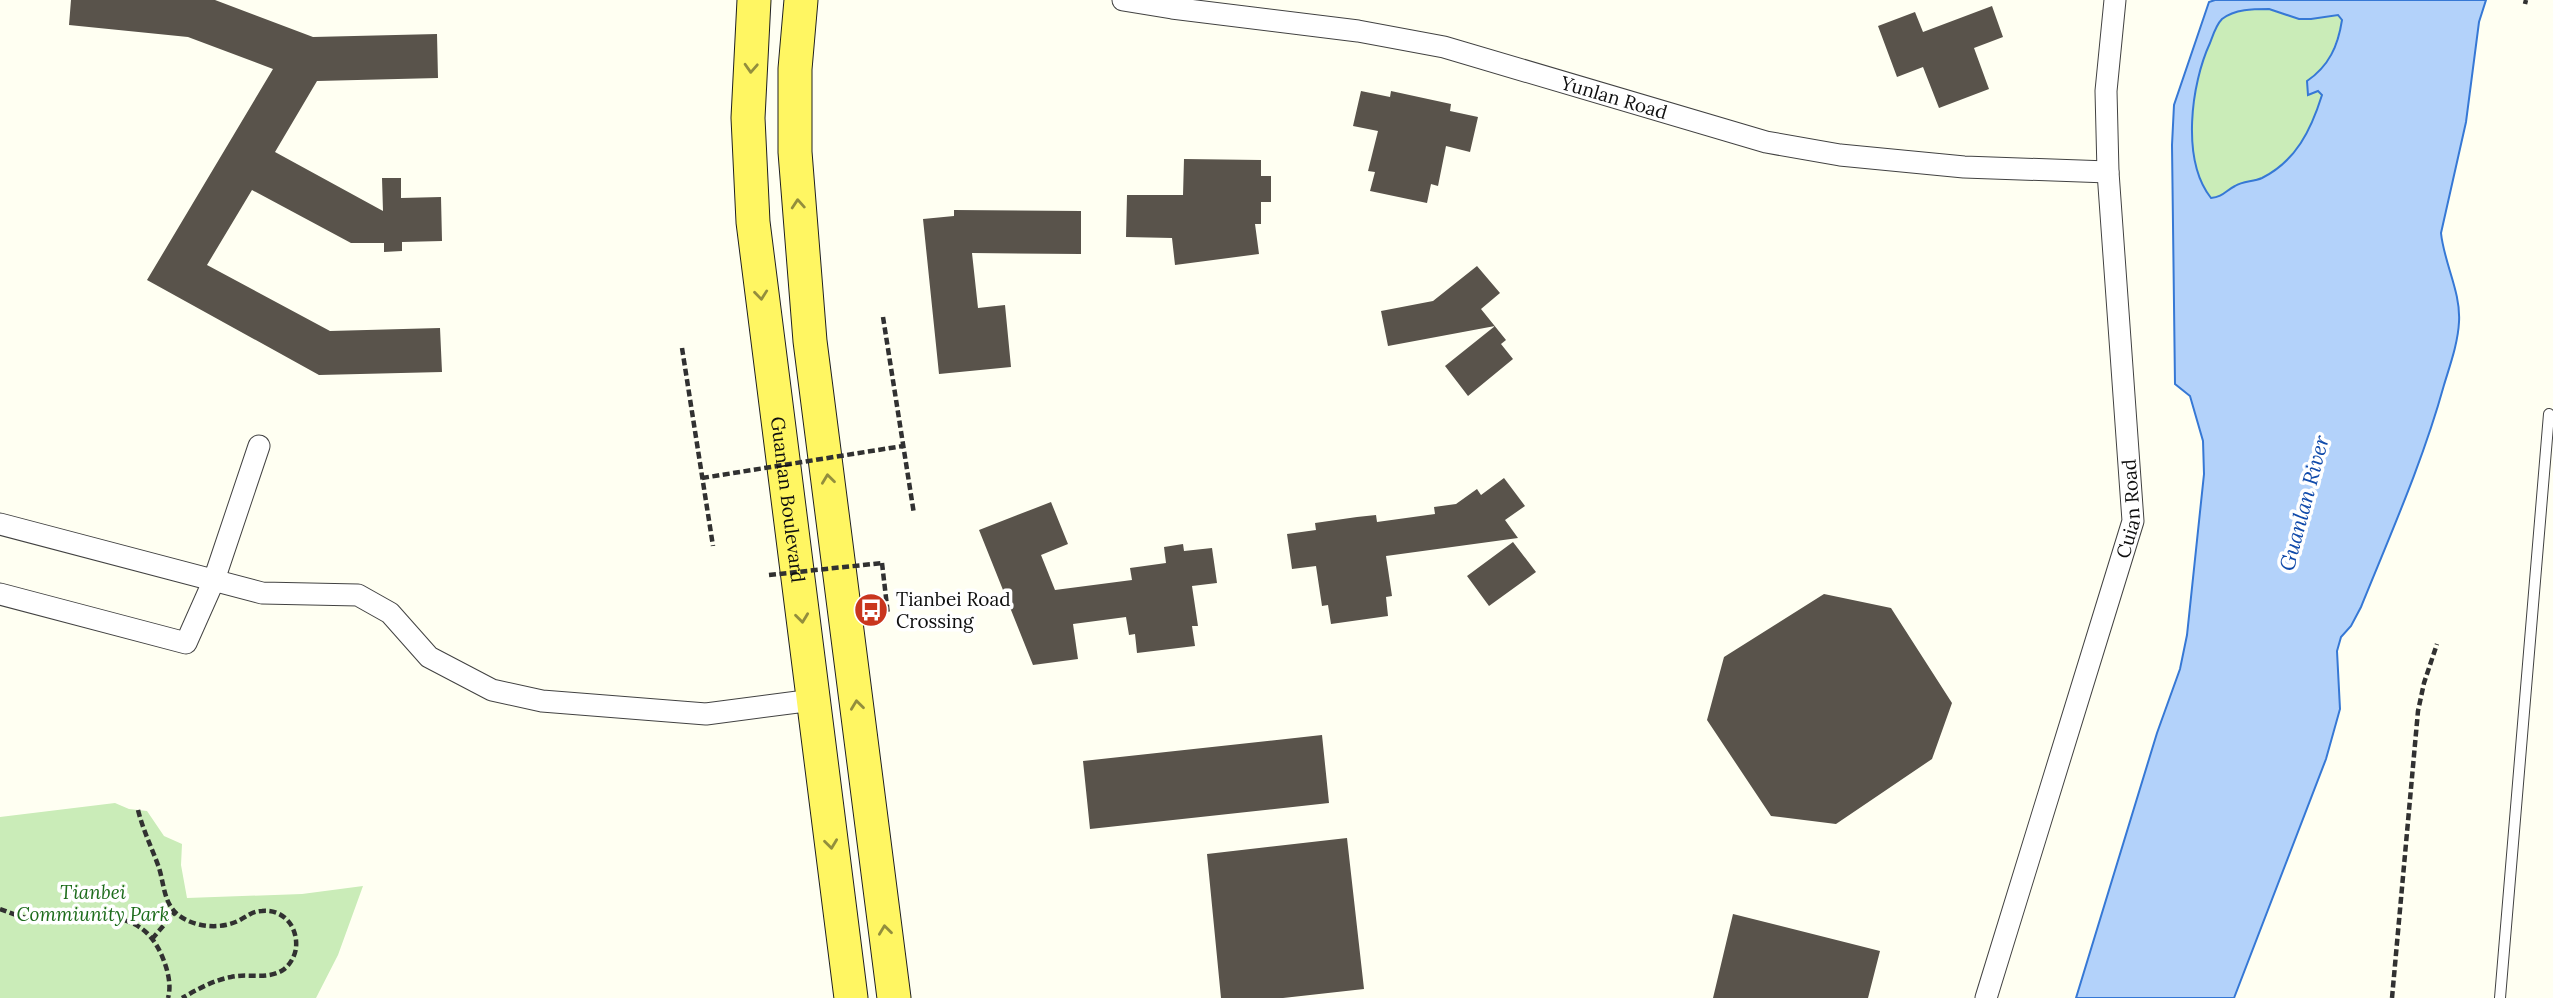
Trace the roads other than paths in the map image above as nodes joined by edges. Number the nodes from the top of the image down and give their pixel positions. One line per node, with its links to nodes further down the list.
1 (754, 0): 11 (main road, Guanlan Boulevard, one-way to 11)
2 (801, 0): 13 (main road, one-way to 2)
3 (1123, 0): 5 (street, Yunlan Road)
4 (2115, 0): 5 (street, Cuian Road)
5 (2108, 172): 14 (street, Cuian Road)
6 (2549, 414): 15 (lane)
7 (259, 446): 9 (street)
8 (0, 524): 9 (street)
9 (214, 580): 10 (street); 11 (street)
10 (0, 594)
11 (813, 700): 12 (main road, Guanlan Boulevard, one-way to 12)
12 (851, 998)
13 (894, 998)
14 (1986, 998)
15 (2500, 998)

